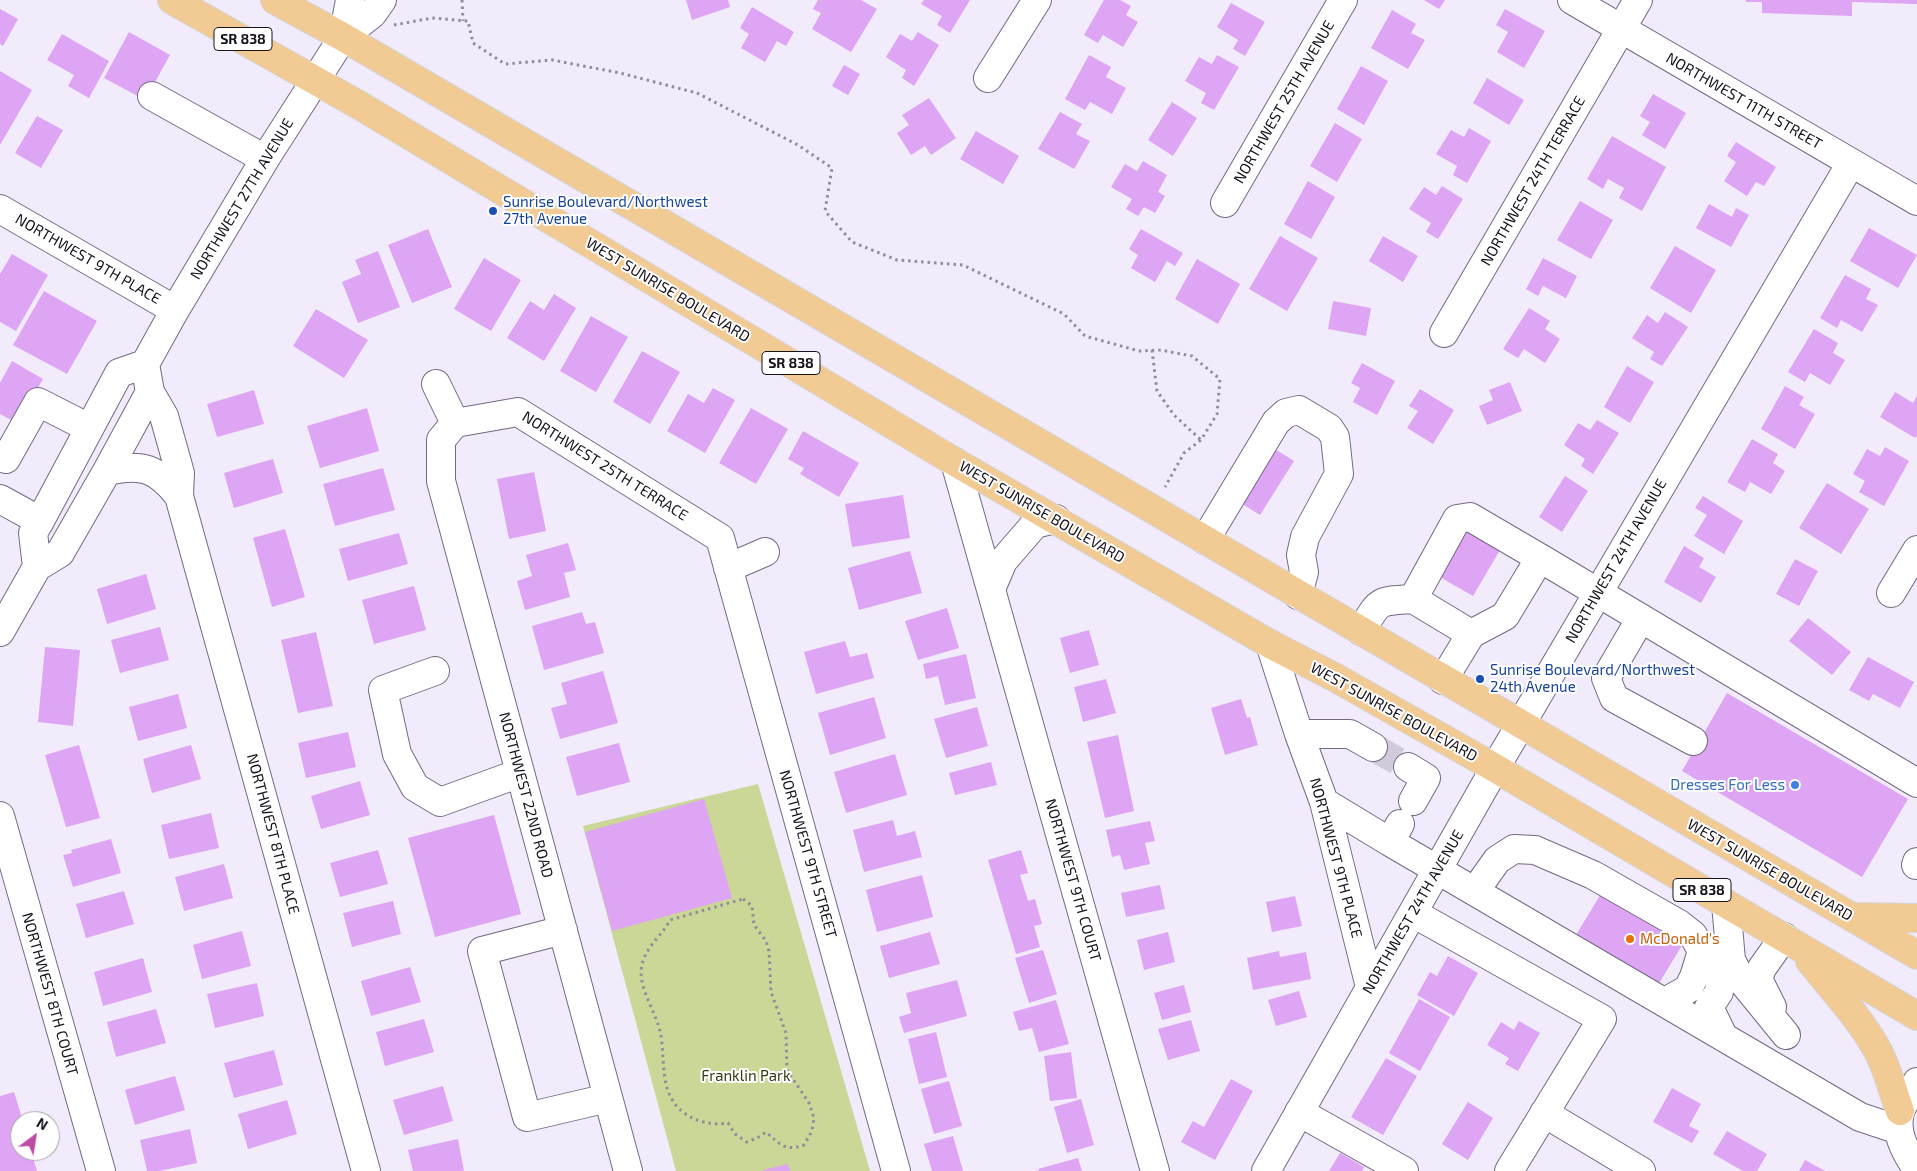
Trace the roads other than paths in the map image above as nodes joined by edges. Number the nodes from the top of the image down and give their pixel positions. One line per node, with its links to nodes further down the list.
1 (172, 0): 12 (main road, WEST SUNRISE BOULEVARD / SR 838)
2 (275, 0): 10 (main road, WEST SUNRISE BOULEVARD)
3 (350, 0): 10 (street, NORTHWEST 27TH AVENUE)
4 (382, 0): 10 (street, NORTHWEST 27TH AVENUE)
5 (1037, 0): 11 (street)
6 (1343, 0): 17 (street, NORTHWEST 25TH AVENUE)
7 (1572, 0): 9 (street, NORTHWEST 11TH STREET)
8 (1638, 0): 9 (street)
9 (1622, 29): 15 (street, NORTHWEST 11TH STREET); 20 (street, NORTHWEST 24TH TERRACE)
10 (343, 37): 12 (street, NORTHWEST 27TH AVENUE); 34 (main road, WEST SUNRISE BOULEVARD)
11 (988, 78)
12 (315, 79): 14 (street, NORTHWEST 27TH AVENUE); 27 (main road, WEST SUNRISE BOULEVARD / SR 838)
13 (152, 96): 14 (street)
14 (264, 159): 19 (street, NORTHWEST 27TH AVENUE)
15 (1851, 163): 16 (street, NORTHWEST 11TH STREET); 41 (street, NORTHWEST 24TH AVENUE)
16 (1917, 201)
17 (1225, 203)
18 (0, 209): 19 (street, NORTHWEST 9TH PLACE)
19 (175, 310): 21 (street, NORTHWEST 27TH AVENUE)
20 (1444, 333)
21 (145, 364): 23 (street); 25 (street)
22 (436, 384): 24 (street)
23 (150, 392): 28 (street); 29 (street, NORTHWEST 8TH PLACE)
24 (455, 422): 33 (street, NORTHWEST 25TH TERRACE); 58 (street, NORTHWEST 22ND ROAD)
25 (89, 428): 26 (street); 32 (street)
26 (6, 459)
27 (955, 462): 31 (main road, WEST SUNRISE BOULEVARD / SR 838); 40 (street, NORTHWEST 9TH COURT)
28 (106, 471): 29 (street, NORTHWEST 8TH PLACE); 38 (street)
29 (179, 496): 85 (street, NORTHWEST 8TH PLACE)
30 (0, 499): 32 (street)
31 (1056, 519): 40 (street); 49 (main road, WEST SUNRISE BOULEVARD / SR 838)
32 (40, 521): 38 (street)
33 (720, 538): 39 (street, NORTHWEST 9TH STREET)
34 (1205, 540): 43 (main road, WEST SUNRISE BOULEVARD); 43 (street)
35 (1917, 550): 42 (street)
36 (765, 552): 39 (street)
37 (1540, 558): 41 (street); 44 (street); 48 (street)
38 (37, 566): 47 (street)
39 (728, 568): 87 (street, NORTHWEST 9TH STREET)
40 (991, 589): 88 (street, NORTHWEST 9TH COURT)
41 (1598, 592): 45 (street); 52 (street, NORTHWEST 24TH AVENUE)
42 (1892, 593)
43 (1298, 595): 46 (main road, WEST SUNRISE BOULEVARD)
44 (1413, 599): 46 (street); 48 (street)
45 (1641, 618): 54 (street); 59 (street)
46 (1361, 631): 51 (main road, WEST SUNRISE BOULEVARD)
47 (0, 632)
48 (1471, 634): 51 (street)
49 (1270, 644): 53 (street, NORTHWEST 9TH PLACE); 57 (main road, WEST SUNRISE BOULEVARD / SR 838)
50 (435, 671): 58 (street)
51 (1443, 680): 52 (main road, WEST SUNRISE BOULEVARD)
52 (1520, 725): 57 (street, NORTHWEST 24TH AVENUE); 67 (main road, WEST SUNRISE BOULEVARD)
53 (1300, 734): 55 (street); 60 (street, NORTHWEST 9TH PLACE)
54 (1693, 741)
55 (1373, 747)
56 (1408, 767): 62 (street)
57 (1495, 768): 63 (street, NORTHWEST 24TH AVENUE); 65 (main road, WEST SUNRISE BOULEVARD / SR 838)
58 (520, 773): 69 (street, NORTHWEST 22ND ROAD)
59 (1917, 784)
60 (1324, 802): 62 (street); 73 (street, NORTHWEST 9TH PLACE)
61 (0, 816): 84 (street, NORTHWEST 8TH COURT)
62 (1401, 822): 63 (street)
63 (1437, 871): 64 (street); 66 (street, NORTHWEST 24TH AVENUE)
64 (1475, 892): 71 (street); 74 (street)
65 (1726, 904): 70 (main road, WEST SUNRISE BOULEVARD / SR 838); 76 (street)
66 (1414, 913): 73 (street, NORTHWEST 24TH AVENUE); 81 (street)
67 (1850, 917): 68 (main road); 72 (main road, WEST SUNRISE BOULEVARD)
68 (1917, 918)
69 (563, 930): 79 (street, NORTHWEST 22ND ROAD); 79 (street)
70 (1791, 942): 75 (main road, WEST SUNRISE BOULEVARD / SR 838); 76 (street); 82 (main road)
71 (1702, 950): 74 (street); 74 (street)
72 (1917, 955)
73 (1370, 987): 80 (street, NORTHWEST 24TH AVENUE)
74 (1686, 1008): 77 (street)
75 (1917, 1016)
76 (1786, 1035): 77 (street)
77 (1771, 1064): 82 (street)
78 (1917, 1082): 82 (street)
79 (608, 1098): 86 (street, NORTHWEST 22ND ROAD)
80 (1299, 1112): 89 (street, NORTHWEST 24TH AVENUE); 90 (street)
81 (1544, 1113): 91 (street); 92 (street)
82 (1900, 1120): 83 (street)
83 (1917, 1168)
84 (101, 1171)
85 (366, 1171)
86 (628, 1171)
87 (896, 1171)
88 (1155, 1171)
89 (1266, 1171)
90 (1404, 1171)
91 (1509, 1171)
92 (1641, 1171)

